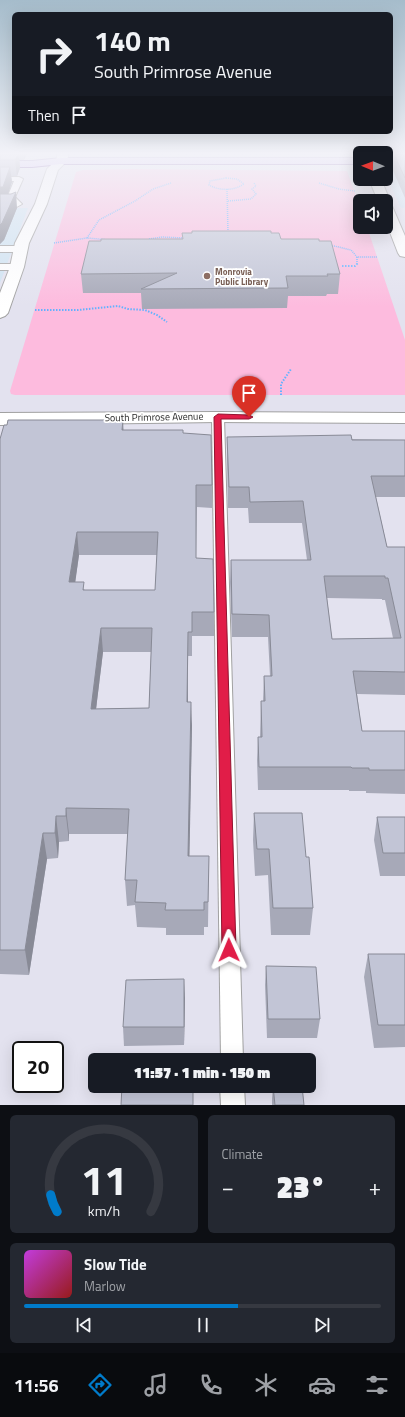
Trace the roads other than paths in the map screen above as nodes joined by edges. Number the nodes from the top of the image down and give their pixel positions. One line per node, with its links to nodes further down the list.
1 (17, 204): 3 (lane)
2 (41, 204): 6 (street)
3 (0, 207)
4 (393, 223): 7 (street)
5 (0, 249): 6 (lane)
6 (22, 250): 9 (street)
7 (405, 252)
8 (0, 267): 9 (lane)
9 (17, 267): 10 (street)
10 (5, 286): 11 (street)
11 (0, 313)
12 (218, 417): 13 (street, South Primrose Avenue); 14 (street, South Primrose Avenue); 15 (lane)
13 (405, 418)
14 (0, 419)
15 (232, 1053)
16 (232, 1093): 17 (lane)
17 (233, 1105)

